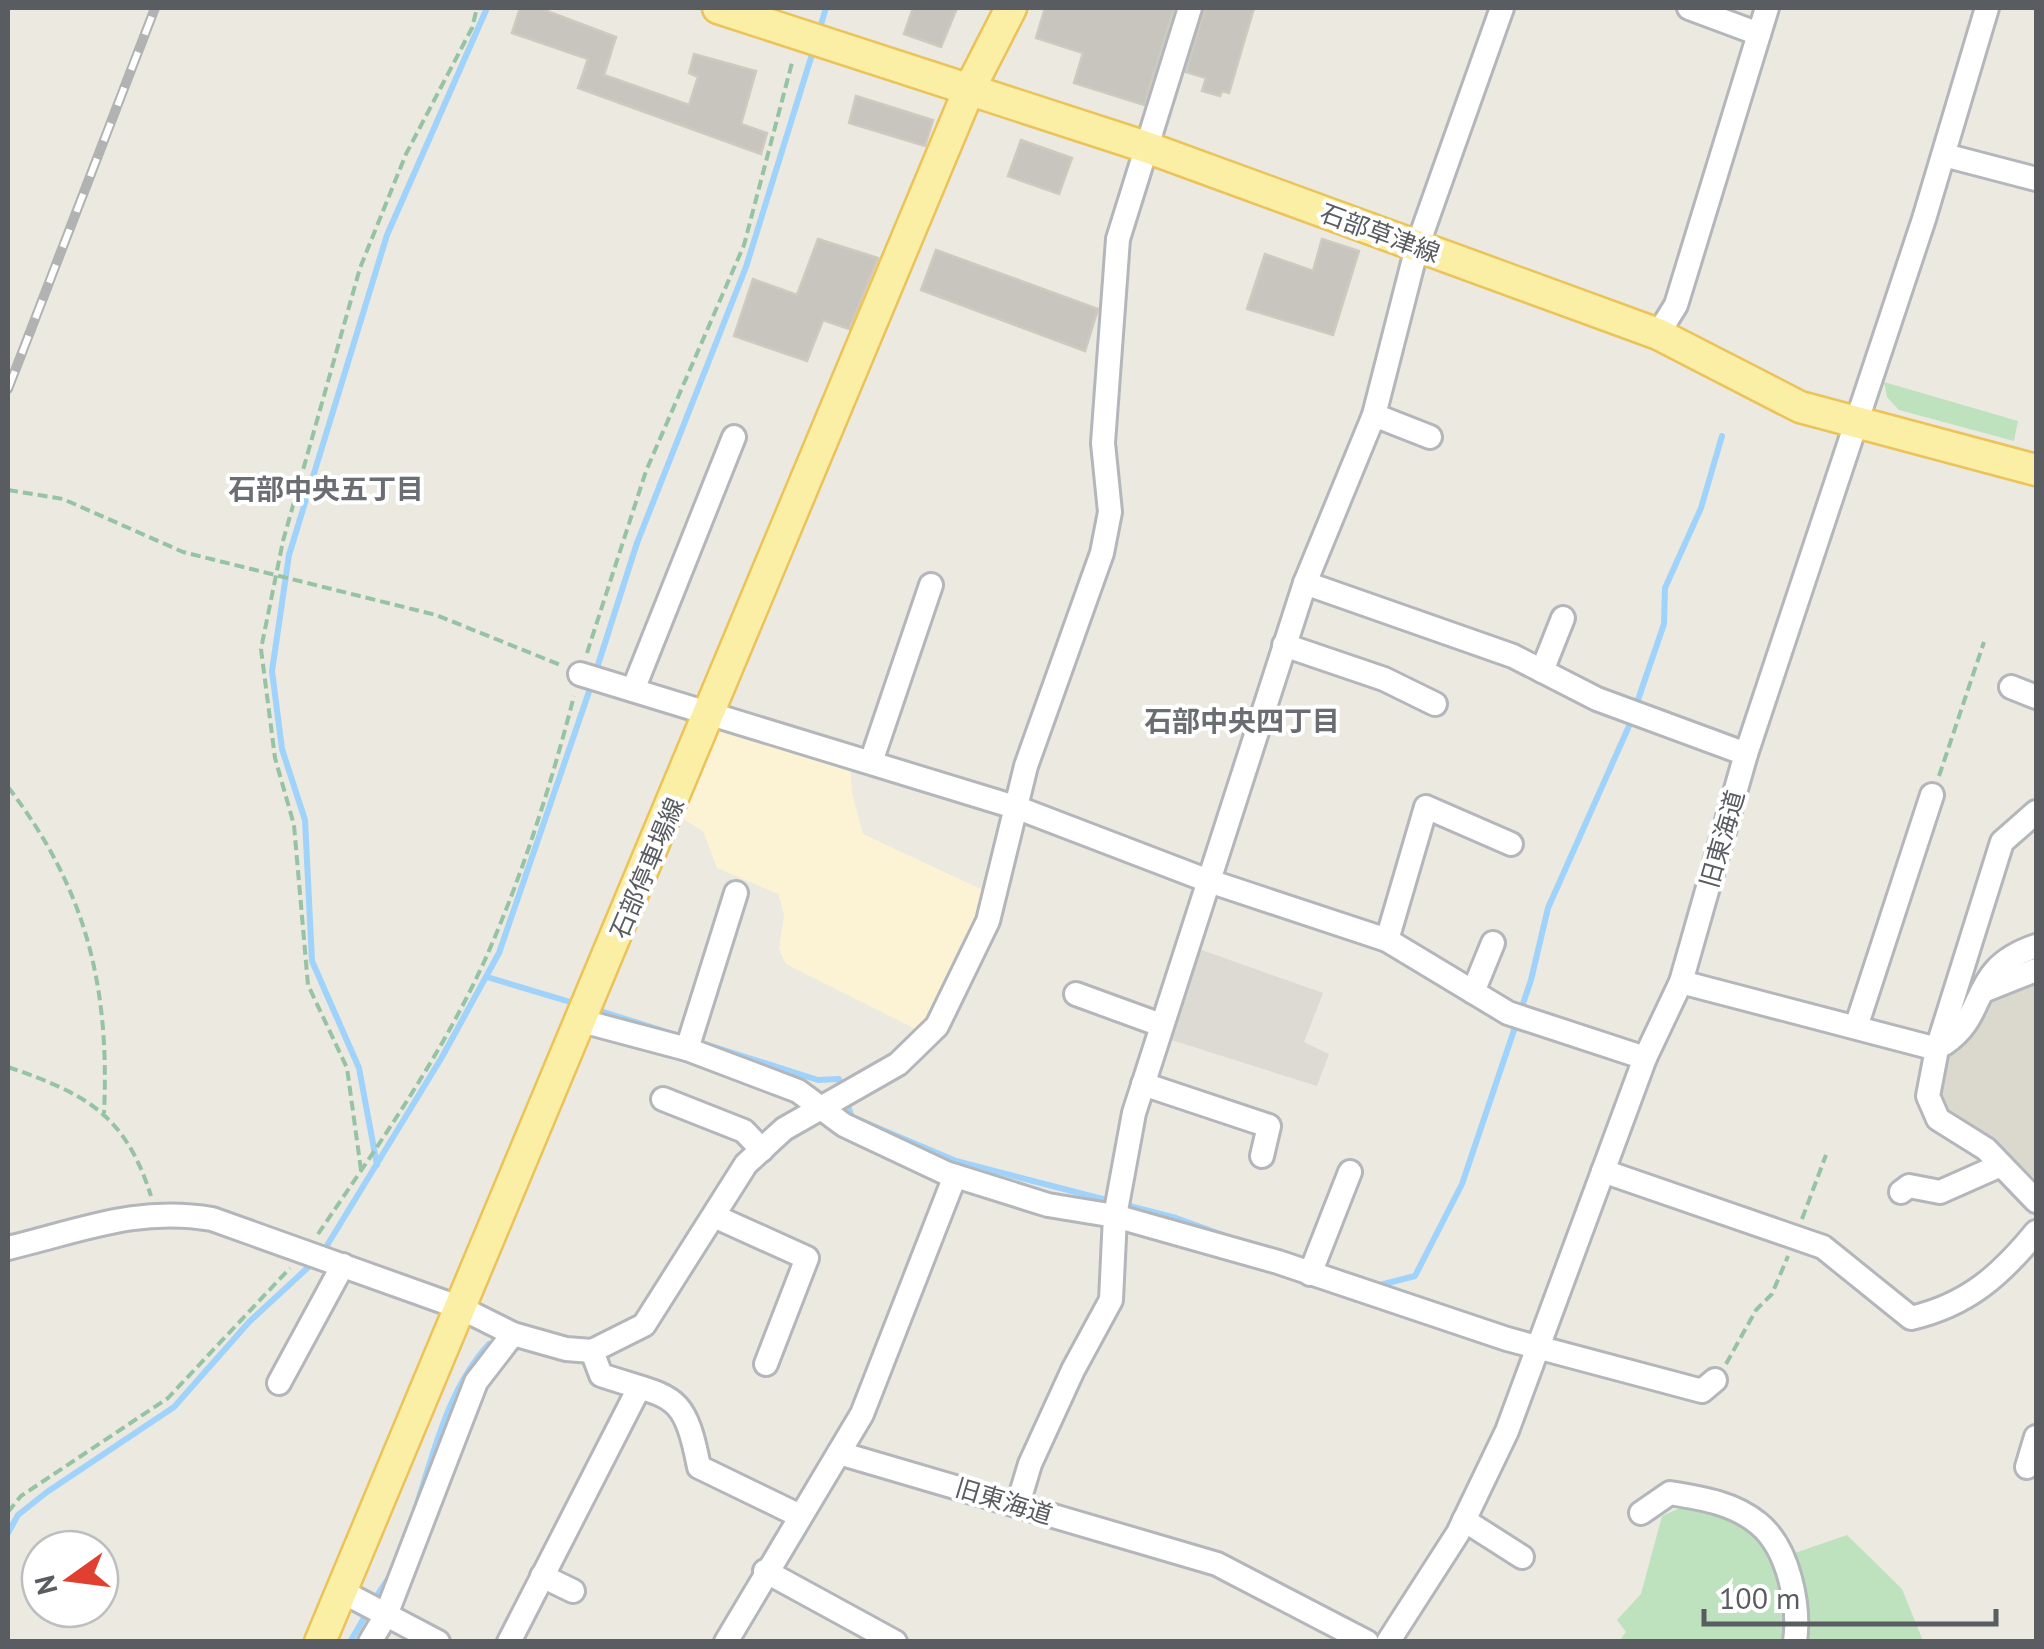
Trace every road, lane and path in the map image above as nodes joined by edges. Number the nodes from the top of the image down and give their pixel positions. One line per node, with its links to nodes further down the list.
1 (477, 8): 23 (path)
2 (718, 8): 10 (main road, 石部草津線)
3 (1011, 8): 11 (main road, 石部停車場線)
4 (1190, 8): 12 (street)
5 (1502, 8): 15 (street)
6 (1690, 8): 9 (street)
7 (1767, 8): 9 (street)
8 (1988, 8): 13 (street, 旧東海道)
9 (1759, 34): 16 (street)
10 (798, 35): 11 (main road, 石部草津線); 30 (path)
11 (968, 92): 12 (main road, 石部草津線); 35 (main road, 石部停車場線)
12 (1146, 147): 15 (main road, 石部草津線); 40 (street)
13 (1944, 154): 14 (street); 18 (street, 旧東海道)
14 (2036, 179)
15 (1418, 247): 16 (main road, 石部草津線); 17 (street)
16 (1658, 334): 18 (main road, 石部草津線)
17 (1374, 415): 20 (street); 24 (street)
18 (1853, 424): 21 (main road, 石部草津線); 36 (street, 旧東海道)
19 (734, 437): 32 (street)
20 (1430, 437)
21 (2036, 470)
22 (8, 490): 23 (path)
23 (276, 572): 30 (path); 68 (path)
24 (1305, 583): 28 (street); 29 (street)
25 (934, 598): 37 (street)
26 (1563, 618): 29 (street)
27 (1984, 642): 39 (path)
28 (1284, 646): 34 (street); 43 (street)
29 (1542, 671): 36 (street)
30 (580, 674): 32 (street); 68 (path)
31 (2011, 688): 33 (street)
32 (633, 690): 35 (street)
33 (2036, 696)
34 (1435, 704)
35 (711, 713): 37 (street); 53 (main road, 石部停車場線)
36 (1746, 754): 49 (street, 旧東海道)
37 (871, 762): 40 (street)
38 (8, 787): 63 (path)
39 (1932, 795): 54 (street)
40 (1018, 808): 43 (street); 62 (street)
41 (2036, 812): 56 (street)
42 (1511, 844): 45 (street)
43 (1206, 880): 45 (street); 55 (street)
44 (736, 893): 57 (street)
45 (1387, 940): 51 (street)
46 (1494, 943): 51 (street)
47 (2036, 946): 50 (street)
48 (2036, 970): 50 (street)
49 (1681, 982): 54 (street); 58 (street, 旧東海道)
50 (1982, 991): 56 (street)
51 (1473, 992): 58 (street)
52 (1076, 994): 55 (street)
53 (582, 1020): 57 (street); 83 (main road, 石部停車場線)
54 (1856, 1024): 56 (street)
55 (1161, 1025): 60 (street)
56 (1937, 1048): 67 (street)
57 (686, 1049): 62 (street)
58 (1645, 1058): 70 (street, 旧東海道)
59 (8, 1068): 63 (path)
60 (1143, 1084): 66 (street); 76 (street)
61 (663, 1099): 64 (street)
62 (818, 1109): 64 (street); 71 (street)
63 (104, 1113): 74 (path)
64 (762, 1150): 75 (street)
65 (1826, 1155): 78 (path)
66 (1262, 1156)
67 (2001, 1165): 72 (street); 73 (street)
68 (361, 1171): 80 (path)
69 (1350, 1172): 82 (street)
70 (1602, 1172): 78 (street); 85 (street, 旧東海道)
71 (955, 1176): 76 (street); 92 (street)
72 (1902, 1192)
73 (2036, 1201)
74 (157, 1214): 79 (street); 80 (street)
75 (714, 1216): 86 (street); 87 (street)
76 (1115, 1216): 82 (street); 94 (street)
77 (2036, 1232): 78 (street)
78 (1796, 1236): 88 (path)
79 (8, 1248)
80 (304, 1253): 81 (street); 95 (path)
81 (343, 1264): 83 (street); 89 (street)
82 (1310, 1274): 85 (street)
83 (461, 1308): 84 (street); 103 (main road, 石部停車場線)
84 (512, 1334): 86 (street); 104 (street)
85 (1542, 1348): 88 (street); 98 (street, 旧東海道)
86 (592, 1350): 90 (street)
87 (766, 1364)
88 (1716, 1380)
89 (279, 1383)
90 (639, 1388): 97 (street); 101 (street)
91 (2036, 1437): 93 (street)
92 (839, 1453): 94 (street, 旧東海道); 97 (street)
93 (2027, 1467)
94 (1018, 1504): 111 (street, 旧東海道)
95 (8, 1512)
96 (1641, 1512): 113 (street)
97 (798, 1515): 100 (street)
98 (1464, 1520): 99 (street); 112 (street, 旧東海道)
99 (1522, 1558)
100 (765, 1571): 109 (street); 110 (street)
101 (542, 1576): 102 (street); 108 (street)
102 (573, 1590)
103 (343, 1592): 104 (street); 105 (main road, 石部停車場線)
104 (386, 1616): 106 (street); 107 (street)
105 (320, 1642)
106 (370, 1642)
107 (438, 1642)
108 (509, 1642)
109 (726, 1642)
110 (895, 1642)
111 (1367, 1642)
112 (1388, 1642)
113 (1795, 1642)

